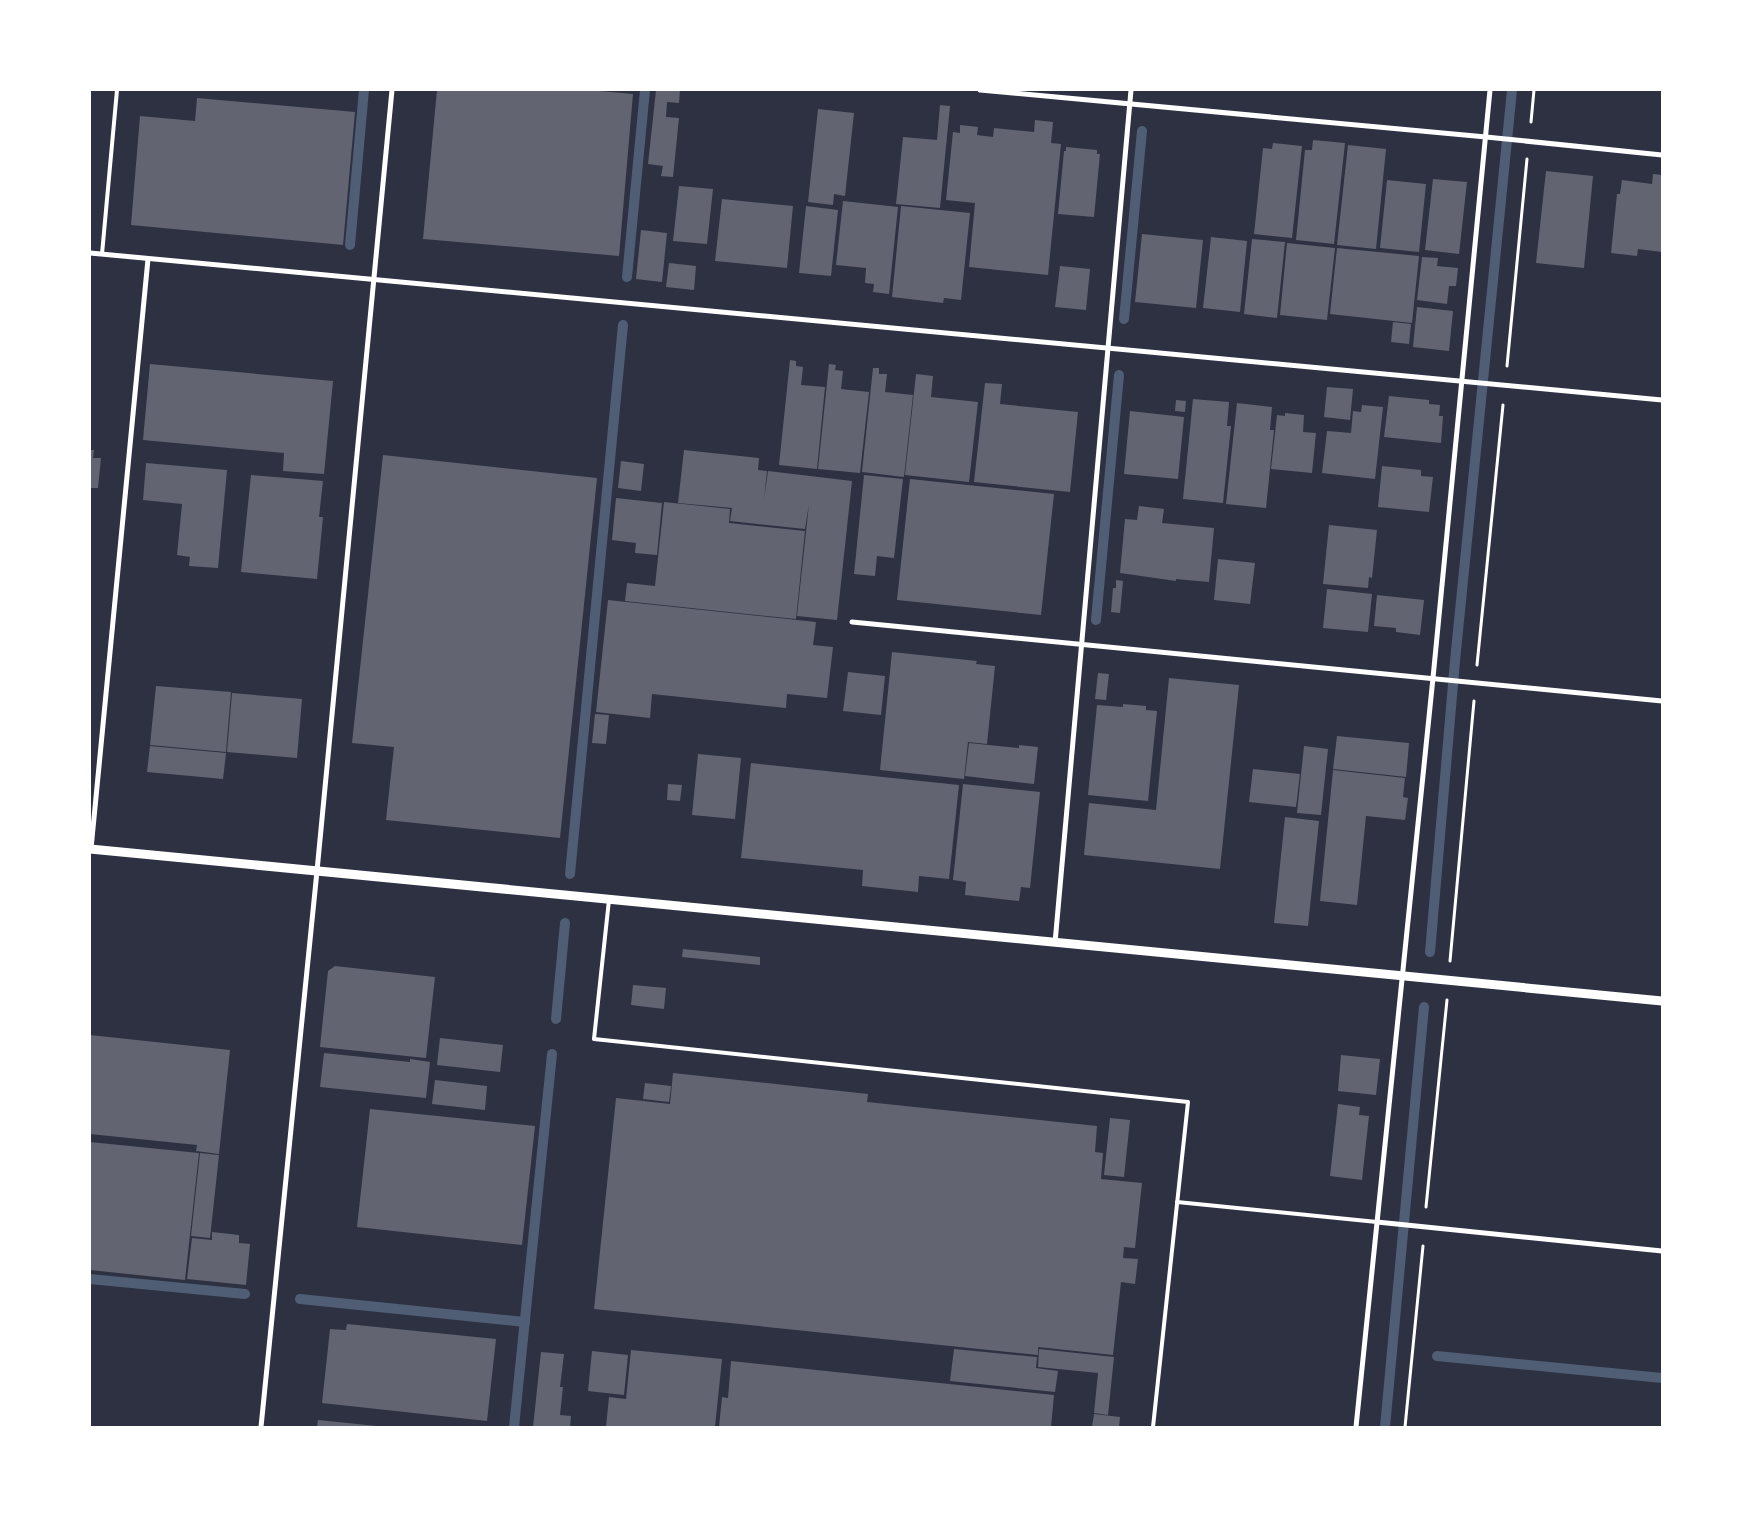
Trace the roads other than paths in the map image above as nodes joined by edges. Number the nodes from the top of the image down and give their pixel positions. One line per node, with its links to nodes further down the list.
1 (116, 90): 10 (lane)
2 (392, 90): 12 (street)
3 (980, 90): 6 (street)
4 (1132, 90): 6 (street)
5 (1490, 90): 7 (street)
6 (1130, 104): 7 (street); 13 (street)
7 (1486, 137): 8 (street); 14 (street)
8 (1662, 155)
9 (90, 253): 10 (street)
10 (102, 254): 11 (street)
11 (148, 258): 12 (street); 20 (street)
12 (374, 280): 13 (street); 21 (street)
13 (1108, 347): 14 (street); 17 (street)
14 (1462, 380): 15 (street); 18 (street)
15 (1662, 400)
16 (852, 622): 17 (street)
17 (1082, 644): 18 (street); 23 (street)
18 (1433, 678): 19 (street); 24 (street)
19 (1662, 701)
20 (90, 849): 21 (street)
21 (317, 872): 22 (street); 29 (street)
22 (609, 900): 23 (street); 26 (lane)
23 (1055, 943): 24 (street)
24 (1402, 976): 25 (street); 27 (street)
25 (1662, 1002)
26 (1177, 1202): 27 (lane); 30 (lane)
27 (1377, 1222): 28 (street); 31 (street)
28 (1662, 1251)
29 (261, 1427)
30 (1154, 1427)
31 (1356, 1427)

